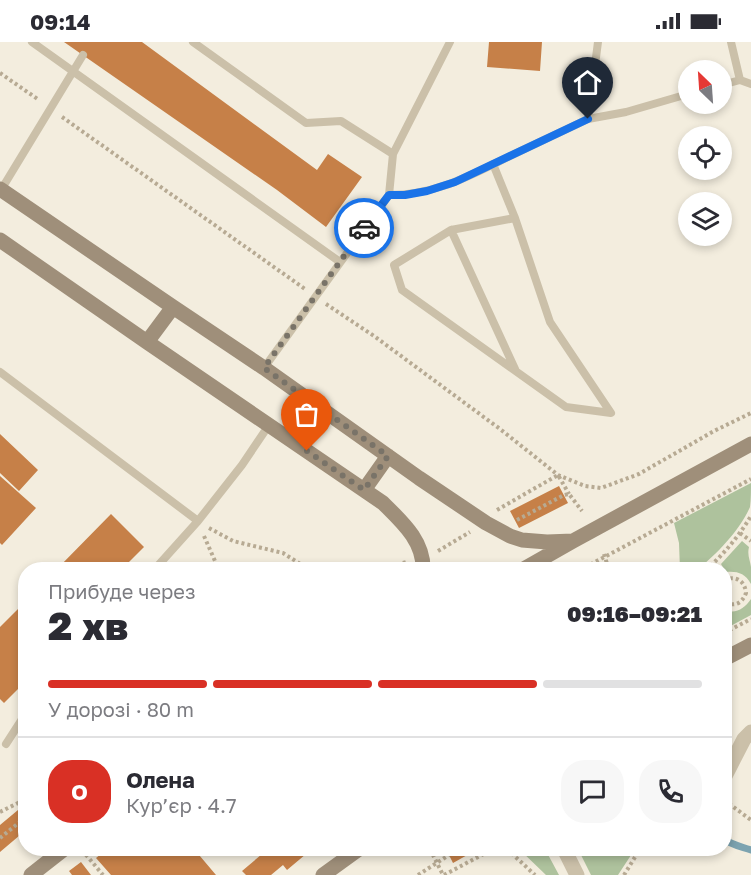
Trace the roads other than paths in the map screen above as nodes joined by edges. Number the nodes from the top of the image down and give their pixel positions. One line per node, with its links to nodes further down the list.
1 (32, 42): 7 (lane)
2 (193, 42): 13 (lane)
3 (450, 42): 13 (lane)
4 (598, 42): 12 (lane)
5 (731, 42): 8 (lane)
6 (83, 55): 7 (lane)
7 (73, 72): 15 (lane); 20 (lane)
8 (740, 80): 9 (lane); 10 (lane)
9 (732, 82)
10 (751, 84)
11 (678, 97): 12 (lane)
12 (588, 119): 14 (lane)
13 (393, 154): 16 (lane)
14 (493, 164): 16 (lane); 17 (lane)
15 (1, 189): 21 (main road)
16 (389, 195): 20 (lane)
17 (515, 218): 18 (lane); 24 (lane)
18 (451, 231): 24 (lane); 24 (lane)
19 (0, 240): 22 (main road)
20 (340, 262): 23 (lane)
21 (173, 307): 22 (main road); 23 (main road)
22 (147, 342): 26 (main road)
23 (264, 368): 28 (main road)
24 (516, 371)
25 (0, 372): 32 (lane)
26 (269, 426): 31 (main road); 32 (lane)
27 (751, 444): 30 (main road)
28 (388, 456): 31 (main road); 33 (main road)
29 (751, 456): 30 (main road)
30 (729, 457): 33 (main road)
31 (364, 490): 35 (main road)
32 (198, 521): 34 (lane)
33 (573, 541): 36 (main road)
34 (163, 562)
35 (423, 562)
36 (536, 562)
37 (751, 645): 38 (main road)
38 (732, 655)
39 (18, 725): 41 (lane)
40 (751, 732): 42 (street)
41 (6, 744)
42 (732, 762)
43 (55, 856): 46 (main road)
44 (349, 856): 47 (main road)
45 (568, 856): 48 (street)
46 (31, 875)
47 (323, 875)
48 (577, 875)

